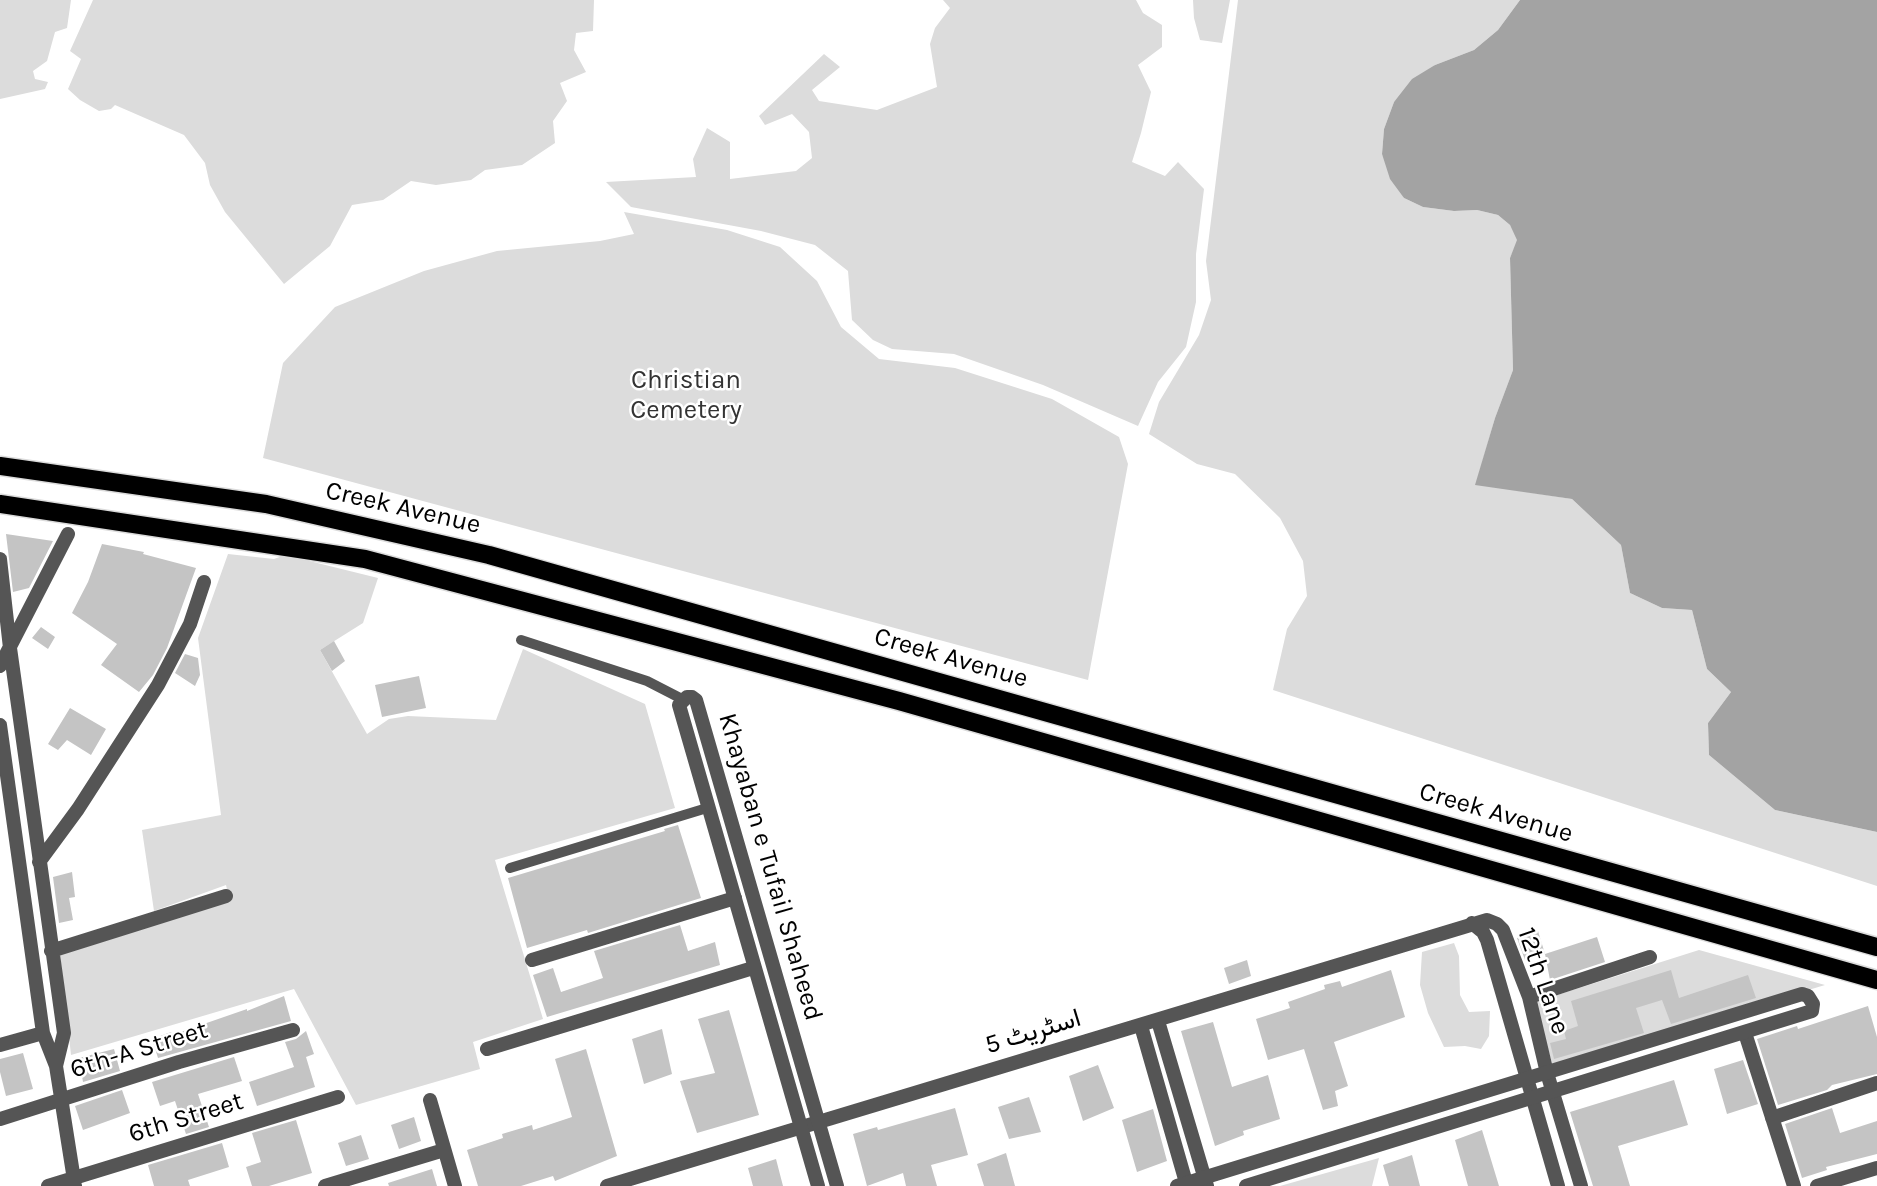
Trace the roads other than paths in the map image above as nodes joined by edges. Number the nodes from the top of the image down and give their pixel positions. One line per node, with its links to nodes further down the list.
1 (0, 466): 18 (main road, Creek Avenue)
2 (0, 504): 23 (main road)
3 (68, 534): 7 (street)
4 (0, 559): 7 (street)
5 (204, 582): 13 (street)
6 (521, 640): 9 (lane)
7 (10, 648): 8 (street); 13 (street)
8 (0, 666)
9 (682, 699): 12 (street, Khayaban e Tufail Shaheed); 43 (street, Khayaban e Tufail Shaheed)
10 (0, 725): 11 (street)
11 (2, 751): 28 (street)
12 (707, 808): 14 (lane); 16 (street, Khayaban e Tufail Shaheed)
13 (39, 862): 19 (street)
14 (510, 868)
15 (226, 896): 19 (street)
16 (735, 898): 21 (street); 22 (street, Khayaban e Tufail Shaheed)
17 (1472, 923): 24 (street, 12th Lane); 25 (street, اسٹریٹ 5); 34 (street, 12th Lane)
18 (1877, 947)
19 (51, 951): 32 (street)
20 (1650, 957): 24 (street)
21 (531, 960)
22 (753, 968): 31 (street); 44 (street, Khayaban e Tufail Shaheed)
23 (1877, 980)
24 (1529, 997): 33 (street, 12th Lane)
25 (1158, 1021): 26 (street, اسٹریٹ 5); 48 (street)
26 (1140, 1026): 43 (street, اسٹریٹ 5); 49 (street)
27 (293, 1030): 38 (street, 6th-A Street)
28 (43, 1033): 30 (street); 32 (street)
29 (1745, 1033): 33 (street); 36 (street); 41 (street)
30 (0, 1045)
31 (487, 1049)
32 (56, 1066): 38 (street)
33 (1547, 1073): 34 (street); 36 (street, 12th Lane)
34 (1528, 1079): 39 (street, 12th Lane); 48 (street)
35 (1877, 1083): 41 (street)
36 (1554, 1093): 39 (street); 58 (street, 12th Lane)
37 (338, 1097): 47 (street, 6th Street)
38 (62, 1099): 42 (street, 6th-A Street); 47 (street)
39 (1534, 1099): 56 (street); 57 (street, 12th Lane)
40 (430, 1100): 45 (street)
41 (1772, 1118): 59 (street)
42 (0, 1119)
43 (818, 1121): 44 (street, اسٹریٹ 5); 55 (street, Khayaban e Tufail Shaheed)
44 (801, 1126): 53 (street, اسٹریٹ 5); 54 (street, Khayaban e Tufail Shaheed)
45 (444, 1150): 51 (street); 52 (street)
46 (1877, 1168): 60 (street)
47 (75, 1182): 50 (street, 6th Street)
48 (1205, 1182): 49 (street)
49 (1184, 1185)
50 (48, 1186)
51 (325, 1186)
52 (455, 1186)
53 (607, 1186)
54 (818, 1186)
55 (837, 1186)
56 (1246, 1186)
57 (1558, 1186)
58 (1581, 1186)
59 (1794, 1186)
60 (1817, 1186)

